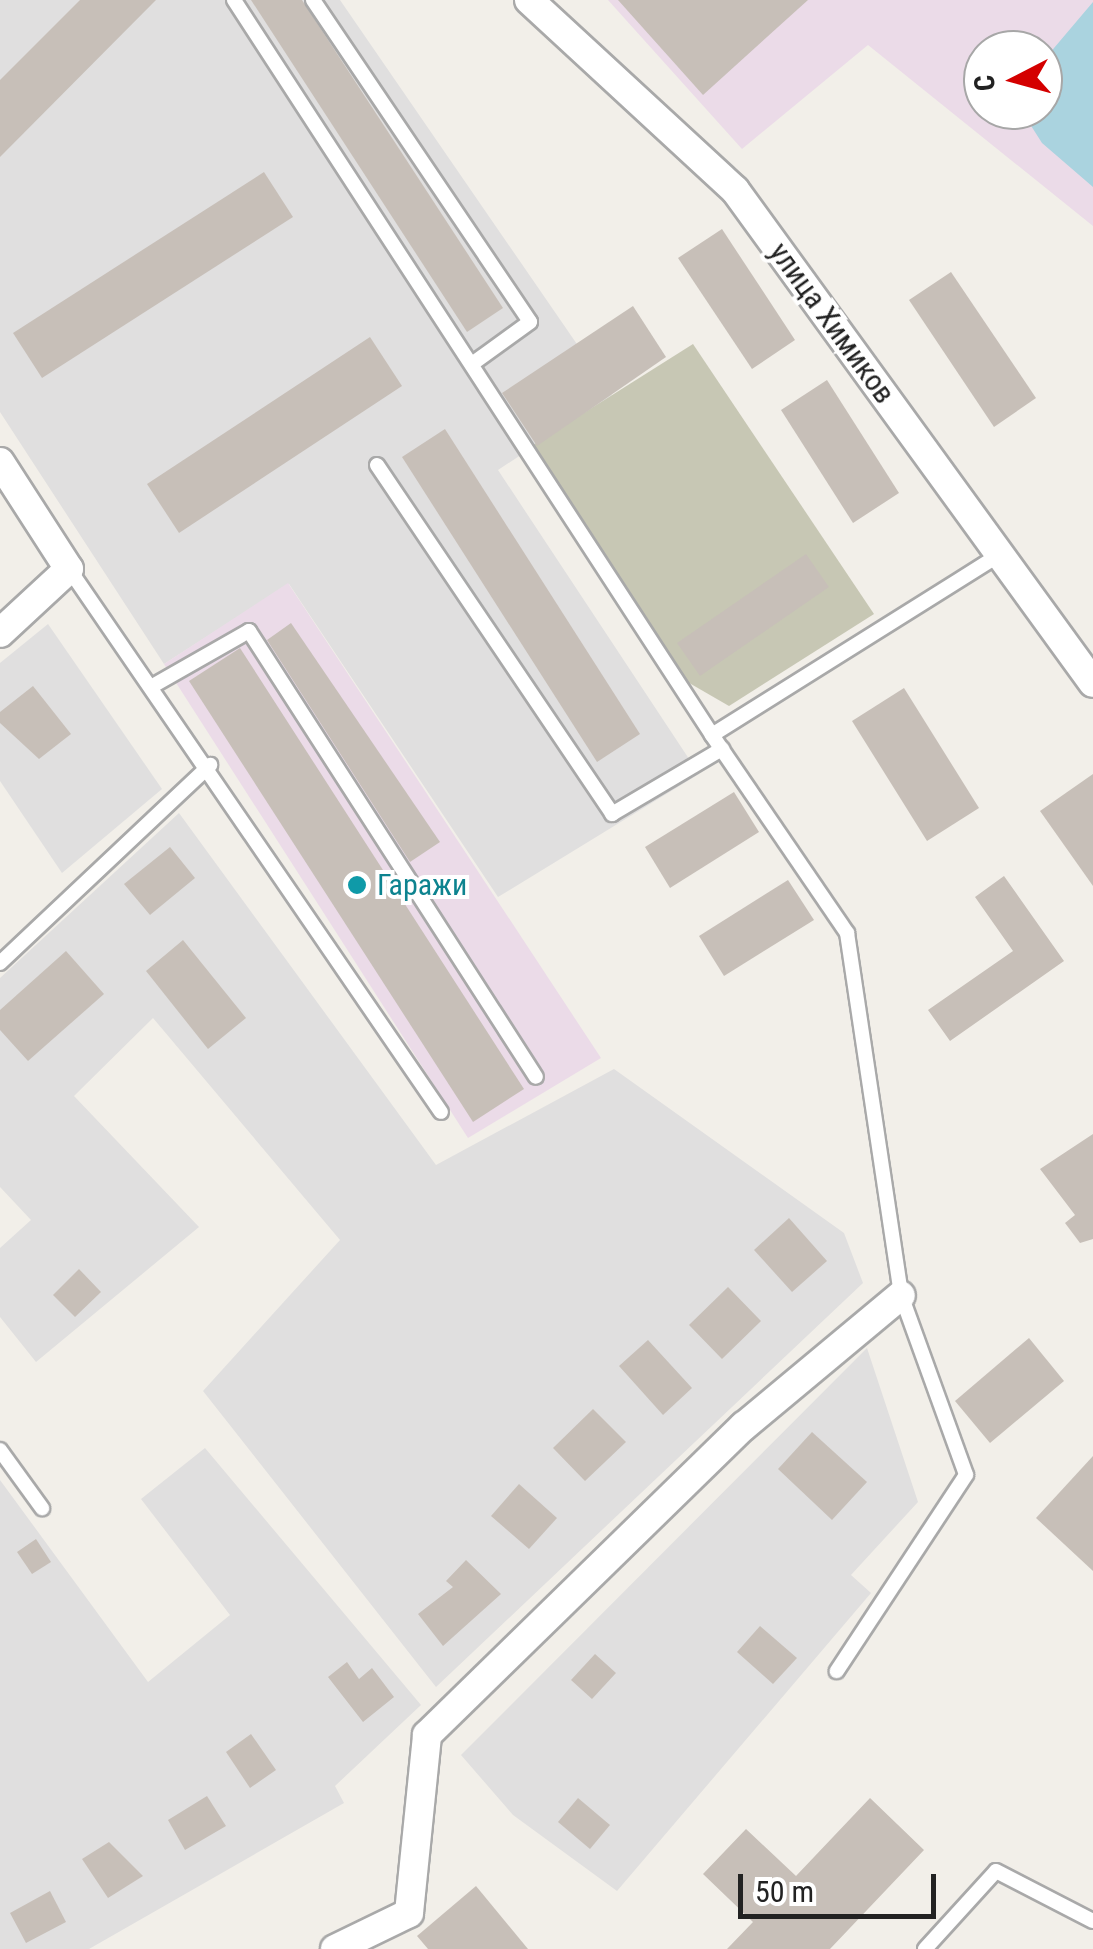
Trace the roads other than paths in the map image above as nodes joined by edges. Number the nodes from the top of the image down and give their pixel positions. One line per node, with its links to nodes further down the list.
1 (234, 0): 4 (lane)
2 (313, 0): 4 (lane)
3 (529, 0): 7 (street, улица Химиков)
4 (472, 364): 12 (lane)
5 (0, 462): 8 (street)
6 (378, 465): 13 (lane)
7 (1002, 554): 11 (street, улица Химиков); 12 (lane)
8 (69, 568): 9 (street); 10 (lane)
9 (0, 632)
10 (156, 684): 14 (lane); 16 (lane)
11 (1093, 684)
12 (712, 735): 13 (lane)
13 (722, 749): 18 (lane)
14 (210, 765): 15 (lane); 17 (lane)
15 (0, 963)
16 (536, 1077)
17 (442, 1112)
18 (901, 1295): 21 (lane); 23 (street)
19 (0, 1450): 20 (lane)
20 (42, 1508)
21 (837, 1671)
22 (1093, 1921): 24 (lane)
23 (335, 1949)
24 (926, 1949)

